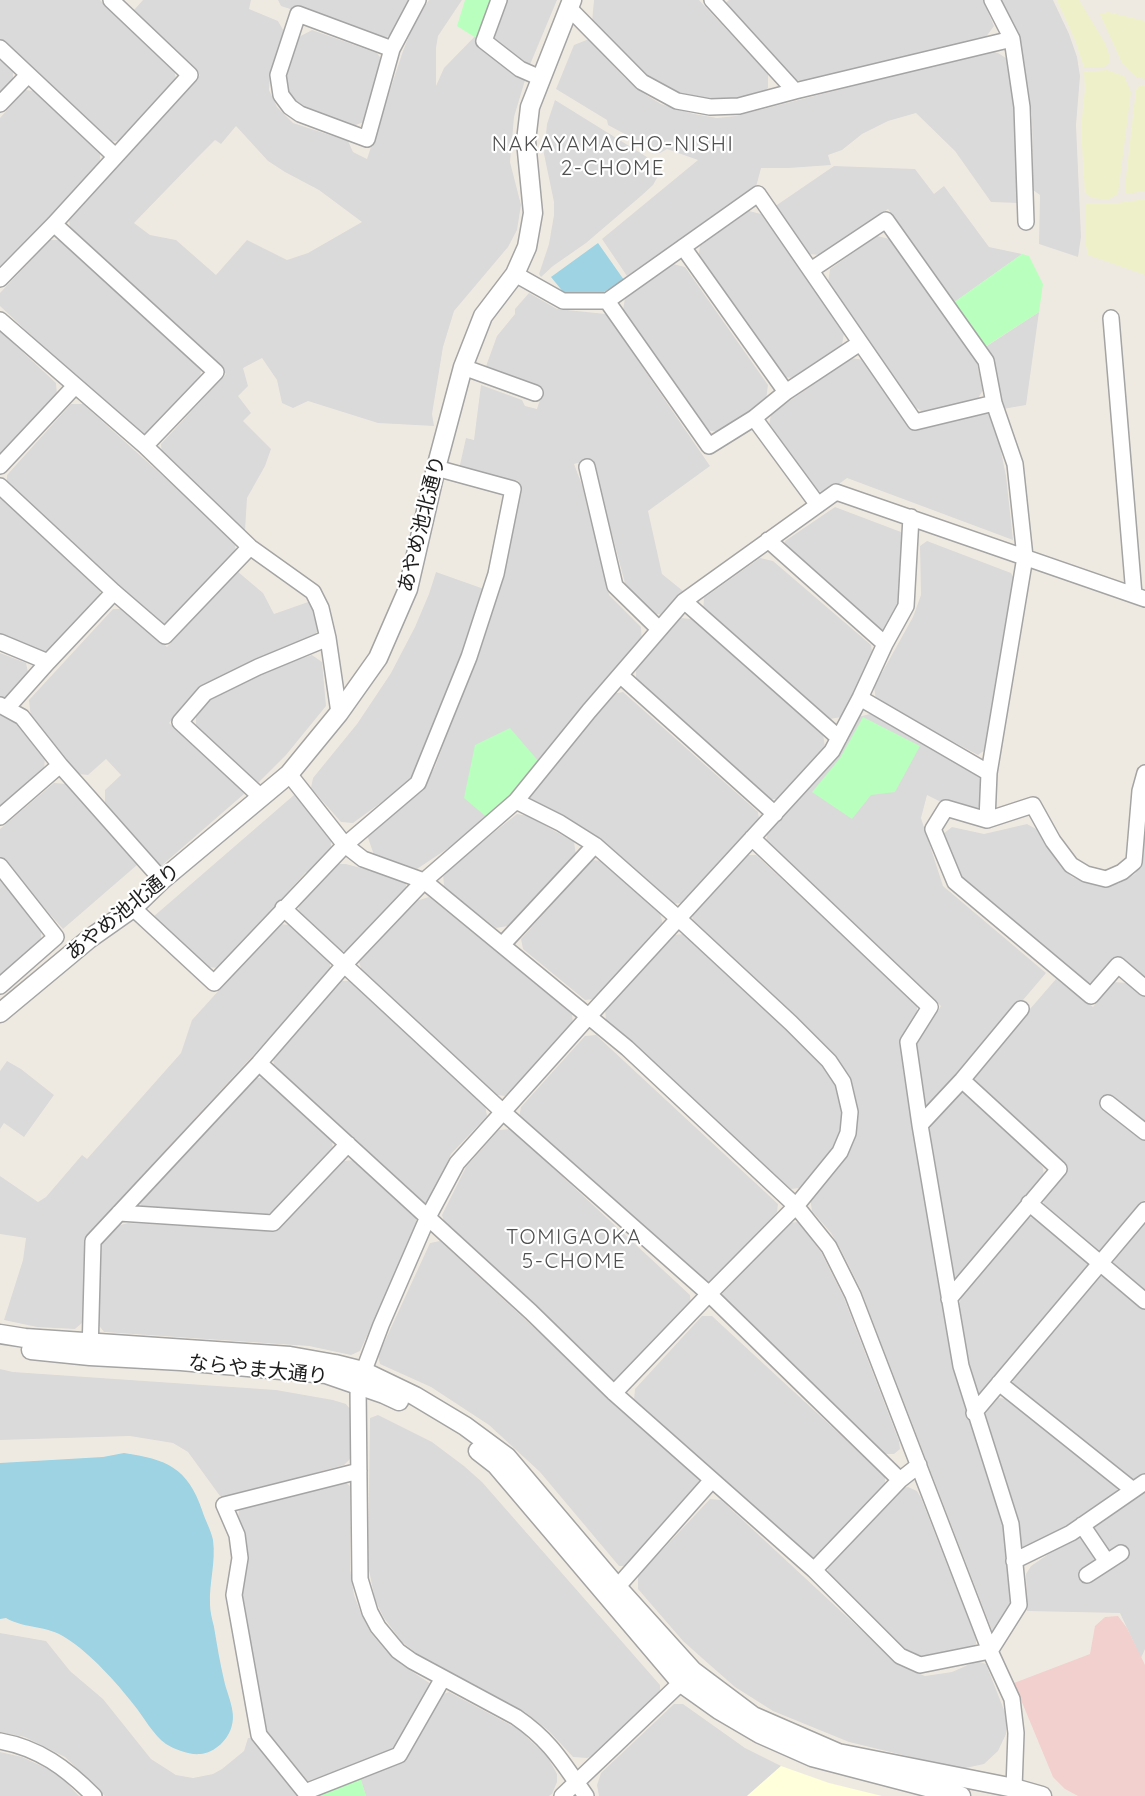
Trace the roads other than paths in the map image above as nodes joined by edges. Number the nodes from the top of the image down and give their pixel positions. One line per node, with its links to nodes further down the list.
1 (111, 0): 14 (street)
2 (418, 0): 9 (street)
3 (499, 0): 11 (street)
4 (712, 0): 12 (street)
5 (992, 0): 7 (street)
6 (571, 4): 12 (street); 19 (street, あやめ池北通り)
7 (1012, 39): 12 (street); 15 (street)
8 (0, 48): 10 (street)
9 (392, 50): 9 (street)
10 (28, 75): 13 (street); 14 (street)
11 (536, 76)
12 (795, 91)
13 (0, 104)
14 (116, 156): 16 (street)
15 (1026, 222)
16 (54, 224): 20 (street); 31 (street)
17 (683, 247): 18 (street); 21 (street); 27 (street)
18 (811, 270): 24 (street); 29 (street)
19 (515, 274): 21 (street); 25 (street, あやめ池北通り)
20 (0, 279)
21 (607, 301): 30 (street)
22 (1111, 318): 42 (street)
23 (0, 320): 26 (street)
24 (860, 343): 27 (street); 29 (street)
25 (463, 367): 28 (street); 34 (street, あやめ池北通り)
26 (75, 386): 31 (street); 32 (street)
27 (786, 392): 30 (street)
28 (535, 393)
29 (993, 403): 40 (street)
30 (754, 418): 36 (street)
31 (146, 446): 39 (street)
32 (0, 466)
33 (587, 467): 44 (street)
34 (436, 468): 52 (street, あやめ池北通り); 64 (street)
35 (0, 486): 41 (street)
36 (818, 505): 37 (street); 38 (street)
37 (911, 517): 40 (street); 47 (street)
38 (768, 540): 43 (street); 47 (street)
39 (250, 547): 41 (street); 45 (street)
40 (1025, 557): 42 (street); 55 (street)
41 (114, 592): 48 (street)
42 (1139, 597)
43 (684, 601): 44 (street); 53 (street)
44 (659, 629): 49 (street)
45 (328, 638): 52 (street); 58 (street)
46 (0, 642): 48 (street)
47 (885, 644): 50 (street)
48 (48, 662): 51 (street)
49 (620, 675): 59 (street); 60 (street)
50 (860, 698): 53 (street); 55 (street)
51 (3, 706): 54 (street)
52 (339, 713): 57 (street, あやめ池北通り)
53 (839, 738): 60 (street)
54 (60, 765): 61 (street); 67 (street)
55 (989, 773): 62 (street)
56 (1145, 773): 62 (street)
57 (289, 774): 58 (street, あやめ池北通り); 64 (street)
58 (261, 796): 67 (street, あやめ池北通り)
59 (516, 801): 65 (street); 68 (street)
60 (775, 814): 63 (street)
61 (0, 818)
62 (987, 820): 75 (street)
63 (752, 838): 71 (street); 83 (street)
64 (345, 845): 68 (street); 70 (street)
65 (595, 845): 71 (street); 72 (street)
66 (0, 866): 74 (street)
67 (162, 880): 69 (street, あやめ池北通り)
68 (424, 880): 72 (street); 73 (street)
69 (133, 908): 70 (street); 77 (street, あやめ池北通り)
70 (284, 908): 73 (street)
71 (679, 919): 78 (street); 87 (street)
72 (502, 945): 78 (street)
73 (344, 965): 79 (street); 82 (street)
74 (0, 986)
75 (1145, 988)
76 (1021, 1009): 80 (street)
77 (0, 1013)
78 (589, 1016): 82 (street); 87 (street)
79 (259, 1063): 85 (street); 89 (street)
80 (963, 1080): 83 (street); 86 (street)
81 (1108, 1103): 84 (street)
82 (503, 1112): 90 (street); 92 (street)
83 (920, 1125): 93 (street)
84 (1145, 1132)
85 (348, 1144): 89 (street); 90 (street)
86 (1029, 1203): 91 (street); 93 (street)
87 (796, 1206): 92 (street); 102 (street)
88 (1145, 1210): 91 (street)
89 (119, 1213): 97 (street)
90 (428, 1219): 98 (street); 100 (street)
91 (1100, 1264): 94 (street); 99 (street)
92 (709, 1294): 100 (street); 105 (street)
93 (949, 1299): 101 (street)
94 (1145, 1301)
95 (0, 1334): 97 (street)
96 (0, 1346): 97 (street, ならやま大通り)
97 (90, 1349): 98 (street, ならやま大通り)
98 (361, 1378): 103 (street); 113 (street, ならやま大通り)
99 (999, 1383): 101 (street); 106 (street)
100 (614, 1393): 104 (street)
101 (974, 1413): 109 (street)
102 (919, 1465): 105 (street); 114 (street)
103 (359, 1471): 116 (street); 116 (street)
104 (712, 1480): 111 (street); 113 (street)
105 (900, 1480): 111 (street)
106 (1139, 1486): 107 (street)
107 (1082, 1525): 109 (street); 110 (street)
108 (1121, 1553): 110 (street)
109 (1014, 1561): 114 (street)
110 (1107, 1562): 112 (street)
111 (814, 1570): 114 (street)
112 (1087, 1575)
113 (613, 1592): 115 (street, ならやま大通り)
114 (990, 1651): 119 (street)
115 (687, 1677): 118 (street); 119 (street); 122 (street)
116 (443, 1678): 118 (street)
117 (0, 1741): 120 (street)
118 (582, 1790): 121 (street)
119 (1010, 1792): 123 (street)
120 (93, 1796)
121 (562, 1796)
122 (960, 1796)
123 (1042, 1796)

